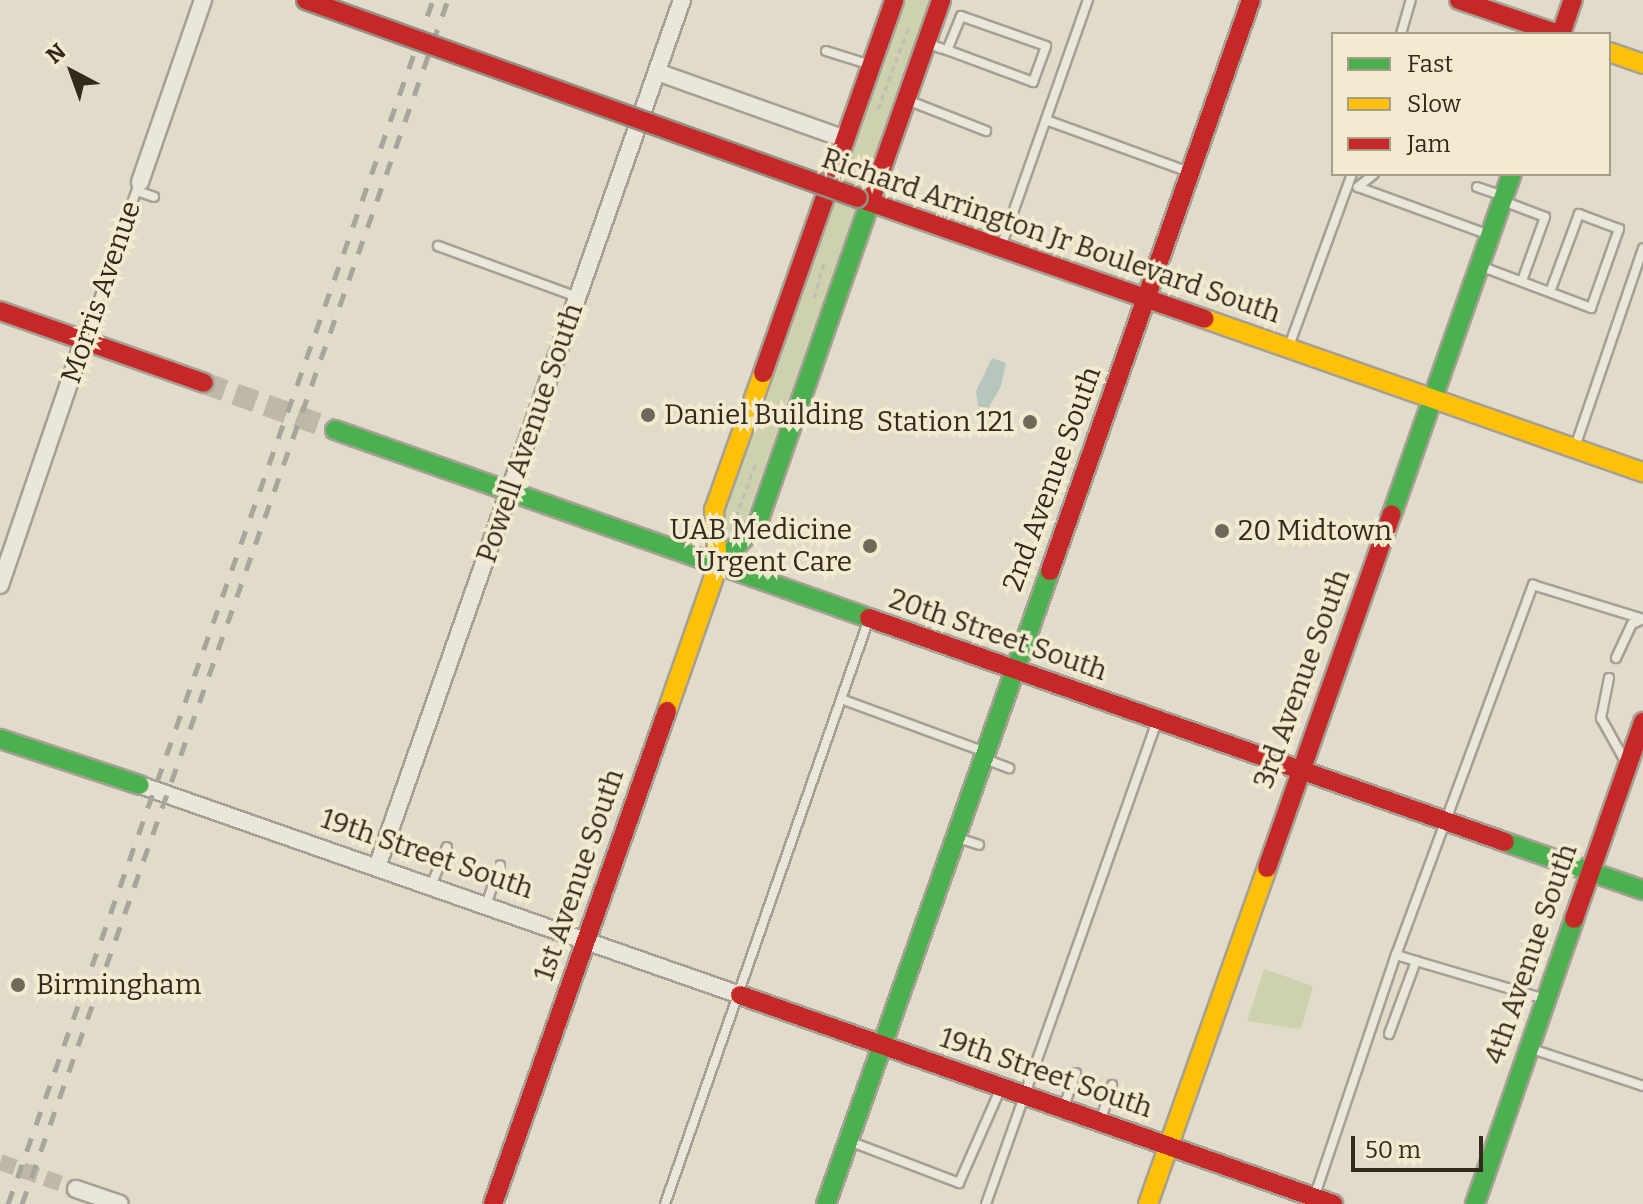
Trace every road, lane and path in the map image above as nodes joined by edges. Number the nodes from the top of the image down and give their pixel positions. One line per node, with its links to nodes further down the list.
1 (203, 0): 31 (street, Morris Avenue)
2 (306, 0): 35 (street, Richard Arrington Jr Boulevard South, bridge)
3 (682, 0): 21 (street, Powell Avenue South)
4 (894, 0): 20 (street, 1st Avenue South)
5 (941, 0): 15 (street, 1st Avenue South)
6 (1088, 0): 24 (lane)
7 (1251, 0): 27 (street, 2nd Avenue South)
8 (1411, 0): 12 (lane)
9 (1459, 0): 13 (street)
10 (1573, 0): 14 (street)
11 (913, 16): 23 (path)
12 (1402, 32)
13 (1554, 32)
14 (1561, 32)
15 (926, 42): 16 (lane); 22 (street, 1st Avenue South)
16 (947, 50): 16 (lane)
17 (826, 51): 20 (lane)
18 (1611, 53): 19 (street)
19 (1643, 64)
20 (871, 65): 26 (street, 1st Avenue South)
21 (657, 72): 26 (street); 44 (street, Powell Avenue South)
22 (906, 100): 25 (lane); 35 (street, 1st Avenue South)
23 (876, 116)
24 (1046, 120): 27 (lane); 38 (lane)
25 (986, 131)
26 (845, 139): 58 (street, 1st Avenue South)
27 (1190, 172): 46 (street, 2nd Avenue South)
28 (1351, 176): 49 (lane)
29 (1372, 176): 36 (lane)
30 (1511, 176): 34 (street, 3rd Avenue South)
31 (138, 186): 33 (lane); 48 (lane, Morris Avenue)
32 (1477, 187): 34 (lane)
33 (154, 197)
34 (1503, 199): 36 (street, 3rd Avenue South); 42 (lane)
35 (864, 200): 38 (street, Richard Arrington Jr Boulevard South); 58 (street, 1st Avenue South)
36 (1490, 235): 41 (street, 3rd Avenue South)
37 (438, 246): 44 (lane)
38 (1000, 248): 46 (street, Richard Arrington Jr Boulevard South)
39 (1643, 248): 53 (lane)
40 (825, 258): 45 (path)
41 (1479, 266): 42 (lane); 51 (street, 3rd Avenue South)
42 (1522, 281): 43 (lane)
43 (1550, 292): 43 (lane)
44 (578, 297): 56 (street, Powell Avenue South)
45 (813, 299)
46 (1146, 300): 49 (street, Richard Arrington Jr Boulevard South); 63 (street, 2nd Avenue South)
47 (0, 311): 48 (street)
48 (84, 340): 50 (street); 59 (street, Morris Avenue)
49 (1288, 349): 51 (street, Richard Arrington Jr Boulevard South)
50 (204, 383)
51 (1432, 399): 53 (street, Richard Arrington Jr Boulevard South); 72 (street, 3rd Avenue South)
52 (335, 430): 56 (street, 20th Street South)
53 (1574, 448): 55 (street, Richard Arrington Jr Boulevard South)
54 (759, 454): 57 (path)
55 (1643, 472)
56 (510, 491): 58 (street, 20th Street South); 79 (street, Powell Avenue South)
57 (732, 528)
58 (718, 565): 60 (street, 20th Street South); 84 (street, 1st Avenue South)
59 (0, 585)
60 (869, 619): 63 (street, 20th Street South); 65 (lane)
61 (1643, 619): 62 (lane); 74 (lane)
62 (1616, 658)
63 (1014, 670): 66 (street, 20th Street South); 69 (street, 2nd Avenue South)
64 (1609, 678): 70 (lane)
65 (841, 699): 69 (lane); 87 (lane)
66 (1158, 720): 72 (street, 20th Street South); 96 (lane)
67 (1643, 722): 70 (street, 4th Avenue South)
68 (0, 739): 73 (street)
69 (985, 756): 71 (lane); 75 (street, 2nd Avenue South)
70 (1628, 765): 80 (street, 4th Avenue South)
71 (1009, 768)
72 (1301, 770): 74 (street, 20th Street South); 100 (street, 3rd Avenue South)
73 (140, 785): 79 (street, 19th Street South)
74 (1447, 820): 80 (street, 20th Street South); 85 (lane)
75 (957, 838): 76 (lane); 90 (street, 2nd Avenue South)
76 (979, 845)
77 (447, 847): 81 (lane)
78 (500, 865): 83 (lane)
79 (377, 867): 81 (street, 19th Street South)
80 (1589, 871): 82 (street, 20th Street South); 88 (street, 4th Avenue South)
81 (431, 886): 83 (street, 19th Street South)
82 (1643, 890)
83 (486, 905): 84 (street, 19th Street South)
84 (585, 940): 87 (street, 19th Street South); 104 (street, 1st Avenue South)
85 (1396, 955): 86 (lane); 102 (lane)
86 (1416, 961): 88 (lane); 89 (lane)
87 (740, 995): 90 (street, 19th Street South); 105 (lane)
88 (1545, 999): 91 (street, 4th Avenue South)
89 (1389, 1034)
90 (884, 1045): 95 (street, 19th Street South); 99 (street, 2nd Avenue South)
91 (1528, 1048): 94 (lane); 110 (street, 4th Avenue South)
92 (1076, 1073): 97 (lane)
93 (1112, 1085): 98 (lane)
94 (1643, 1086)
95 (1001, 1087): 96 (street, 19th Street South); 99 (lane)
96 (1025, 1095): 97 (street, 19th Street South); 107 (lane)
97 (1063, 1109): 98 (street, 19th Street South)
98 (1100, 1122): 100 (street, 19th Street South)
99 (849, 1141): 106 (street, 2nd Avenue South)
100 (1169, 1146): 102 (street, 19th Street South); 108 (street, 3rd Avenue South)
101 (76, 1189): 103 (street)
102 (1313, 1201): 109 (street, 19th Street South)
103 (120, 1204)
104 (493, 1204)
105 (665, 1204)
106 (826, 1204)
107 (986, 1204)
108 (1148, 1204)
109 (1333, 1204)
110 (1475, 1204)

